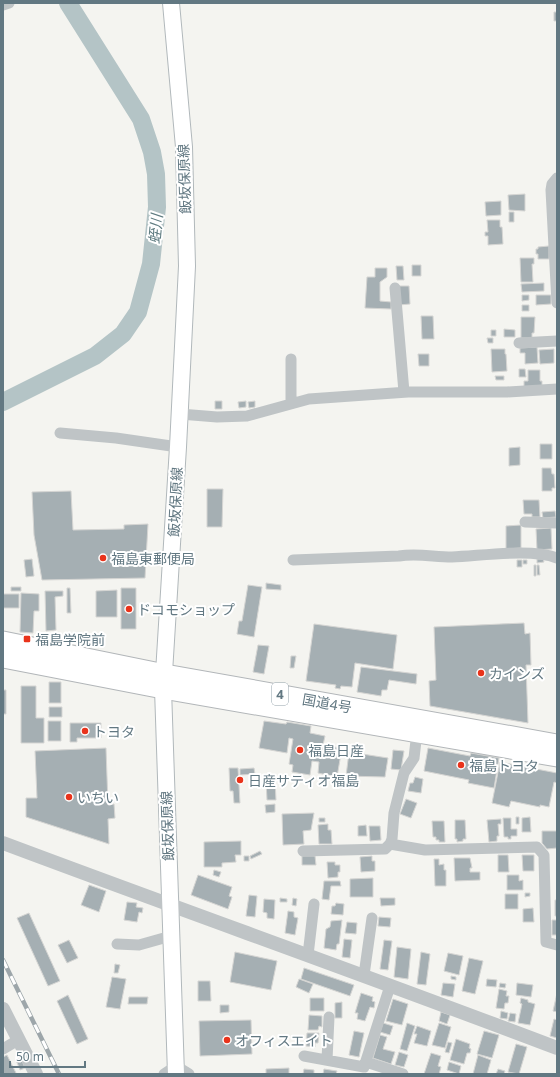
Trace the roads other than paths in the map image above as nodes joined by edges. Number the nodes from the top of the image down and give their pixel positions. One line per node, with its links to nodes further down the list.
1 (9, 3): 3 (street)
2 (171, 3): 14 (main road, 飯坂保原線)
3 (3, 5)
4 (557, 178): 5 (street)
5 (556, 270): 7 (street)
6 (395, 288): 12 (street)
7 (557, 303)
8 (557, 341): 9 (street)
9 (519, 343)
10 (291, 359): 13 (street)
11 (557, 389): 12 (street)
12 (404, 392): 13 (street)
13 (291, 403): 14 (street)
14 (180, 414): 16 (main road, 飯坂保原線)
15 (60, 433): 16 (street)
16 (178, 447): 23 (main road, 飯坂保原線)
17 (525, 522): 18 (street)
18 (557, 523)
19 (557, 558): 20 (street)
20 (293, 560)
21 (3, 641): 23 (highway, 国道4号 / 4)
22 (3, 658): 23 (highway, 国道4号 / 4)
23 (164, 681): 24 (highway, 国道4号 / 4); 25 (highway, 国道4号 / 4); 31 (main road, 飯坂保原線)
24 (418, 732): 26 (highway, 国道4号 / 4); 28 (street)
25 (557, 744)
26 (557, 758)
27 (3, 843): 31 (street)
28 (390, 844): 29 (street); 35 (street)
29 (303, 851)
30 (314, 904): 36 (street)
31 (170, 906): 33 (main road, 飯坂保原線); 36 (street)
32 (372, 918): 37 (street)
33 (171, 936): 34 (street); 47 (main road, 飯坂保原線)
34 (117, 944)
35 (557, 945)
36 (308, 955): 37 (street)
37 (364, 975): 38 (street)
38 (390, 986): 42 (street); 46 (street)
39 (3, 1009): 41 (street)
40 (329, 1016): 45 (street)
41 (18, 1040): 43 (street); 48 (street)
42 (557, 1048)
43 (3, 1049)
44 (304, 1056): 45 (street)
45 (327, 1060): 46 (street)
46 (366, 1062): 49 (street)
47 (176, 1072)
48 (36, 1074)
49 (403, 1074)

